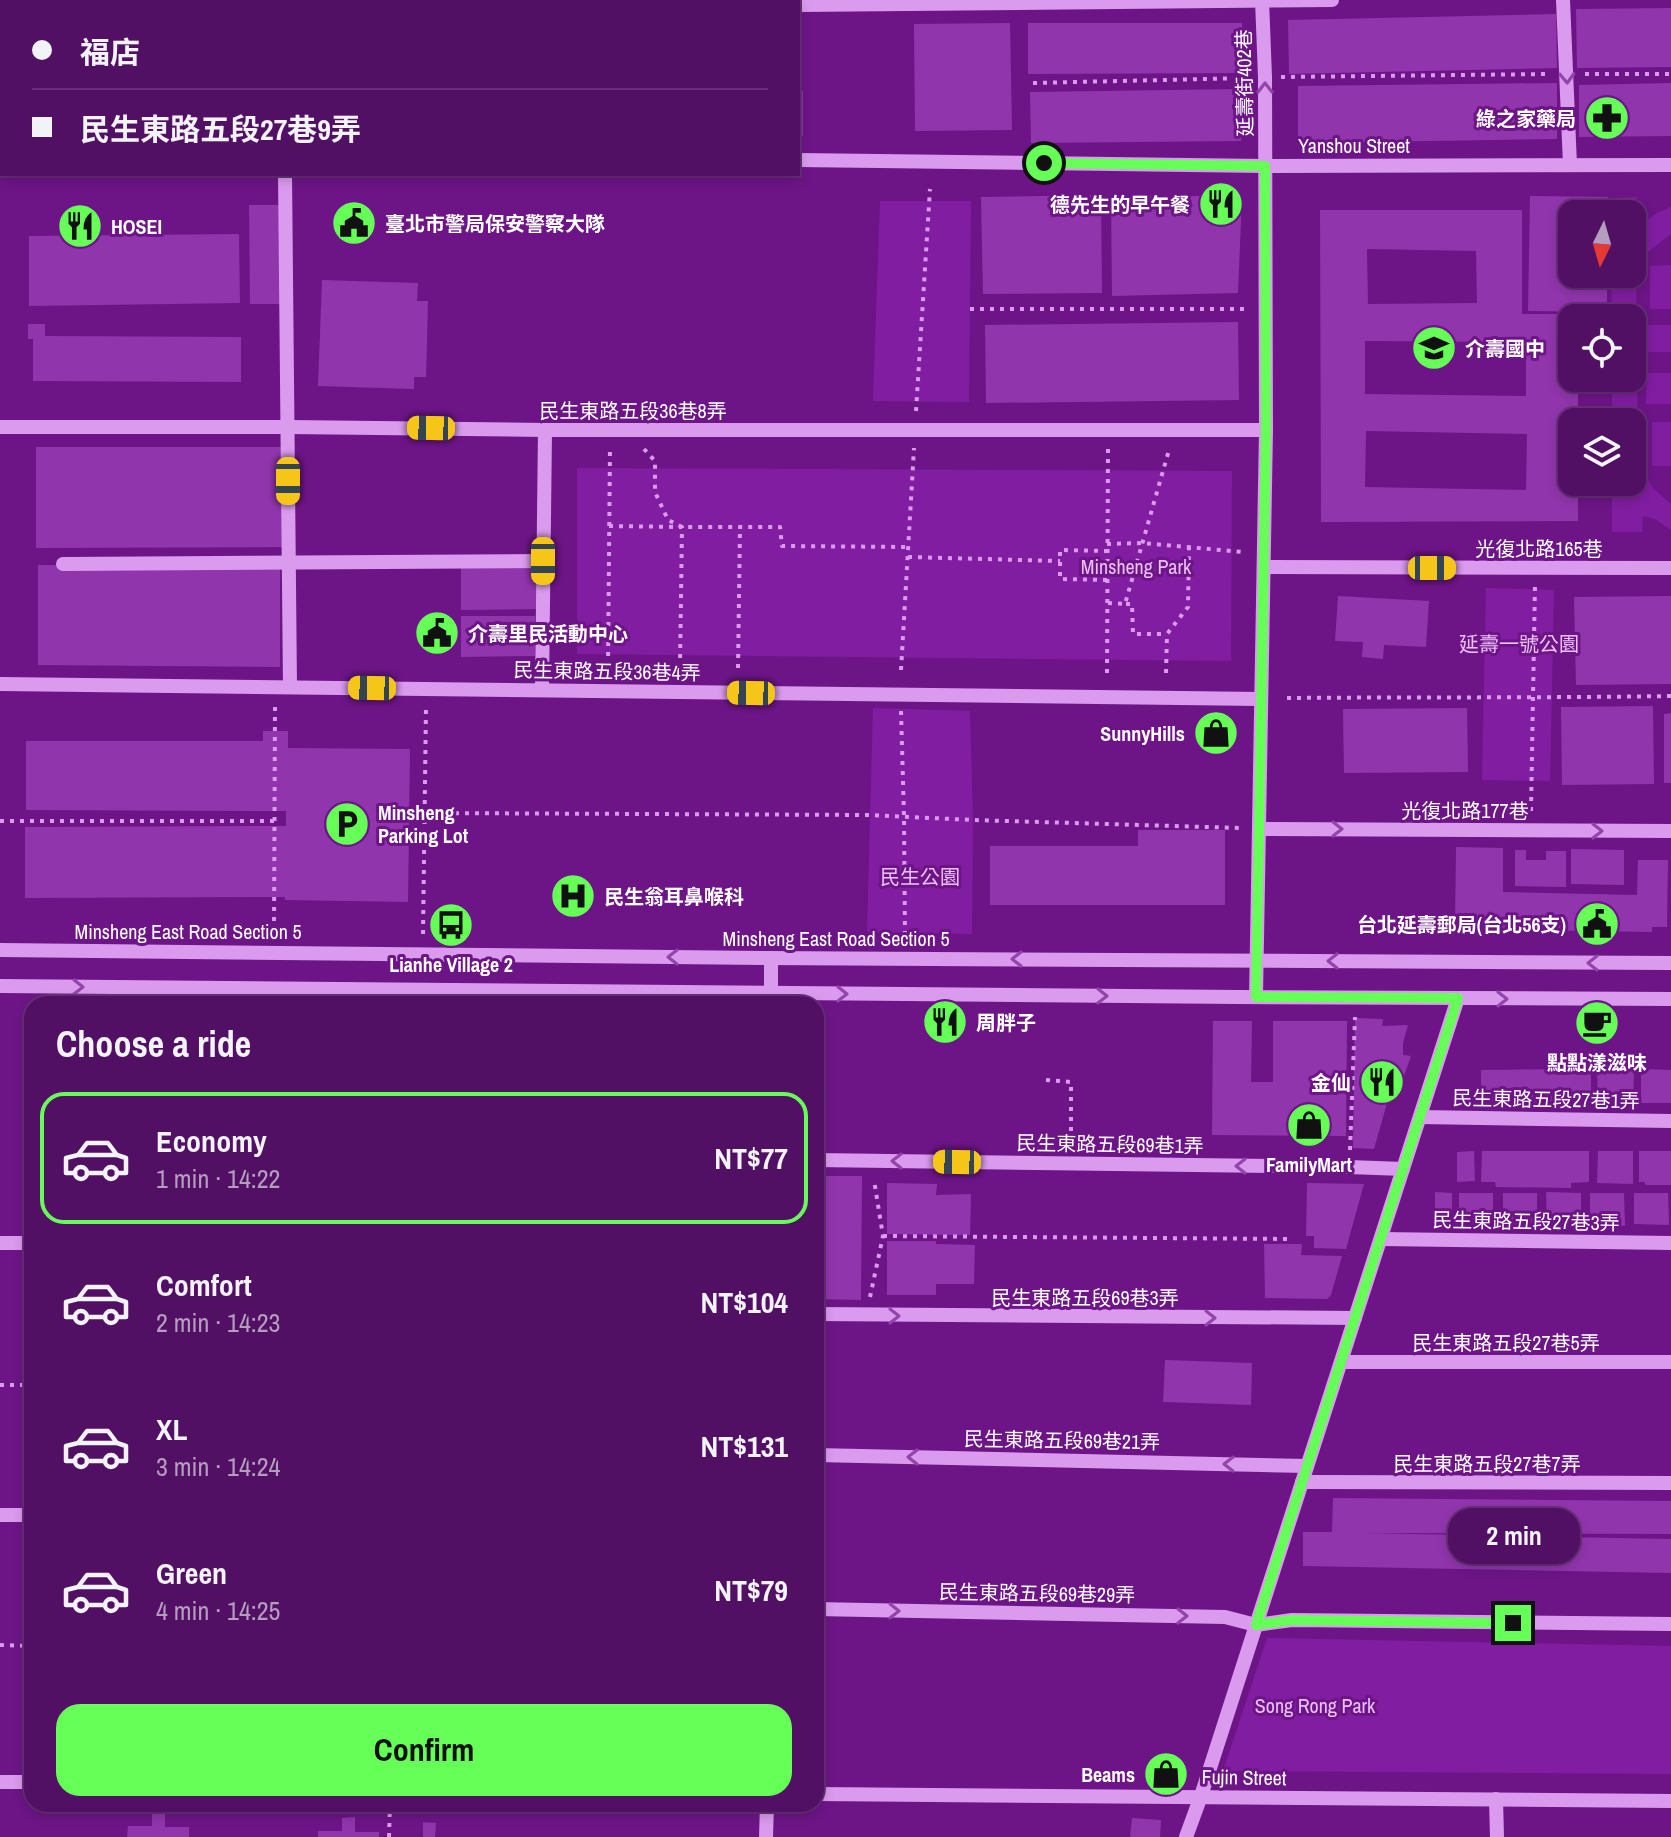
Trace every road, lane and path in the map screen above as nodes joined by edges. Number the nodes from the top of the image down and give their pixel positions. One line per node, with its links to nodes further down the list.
1 (1332, 0): 3 (street)
2 (1563, 0): 5 (street)
3 (1262, 1): 4 (street); 7 (street, 延壽街402巷)
4 (800, 5)
5 (1567, 74): 6 (path); 7 (path); 10 (street, one-way to 10)
6 (1671, 74)
7 (1265, 77): 8 (path); 12 (street, 延壽街402巷, one-way to 7)
8 (1033, 83)
9 (800, 160): 12 (street, Yanshou Street)
10 (1570, 165): 11 (street, Yanshou Street); 12 (street, Yanshou Street)
11 (1671, 165)
12 (1265, 166): 21 (street, 延壽街402巷)
13 (285, 176): 19 (street)
14 (930, 189): 17 (path)
15 (970, 309): 16 (path)
16 (1245, 309)
17 (916, 413)
18 (0, 427): 19 (street, 民生東路五段36巷8弄)
19 (288, 427): 20 (street, 民生東路五段36巷8弄); 39 (street)
20 (545, 430): 21 (street, 民生東路五段36巷8弄); 37 (street)
21 (1266, 430): 41 (street, 延壽街402巷)
22 (1170, 447): 30 (path)
23 (914, 448): 32 (path)
24 (1108, 448): 31 (path)
25 (610, 449): 27 (path)
26 (644, 449): 28 (path)
27 (609, 526): 28 (path); 48 (path)
28 (682, 527): 29 (path); 49 (path)
29 (740, 527): 32 (path); 50 (path)
30 (1142, 543): 31 (path); 33 (path); 46 (path)
31 (1107, 544): 34 (path)
32 (909, 547): 36 (path)
33 (1189, 547): 35 (path); 47 (path)
34 (1108, 551): 38 (path); 43 (path)
35 (1243, 552)
36 (908, 557): 38 (path); 51 (path)
37 (543, 561): 39 (street); 57 (street)
38 (1060, 561): 43 (path)
39 (288, 563): 40 (street); 55 (street)
40 (63, 564)
41 (1264, 567): 42 (street, 光復北路165巷); 61 (street, 延壽街402巷)
42 (1671, 568)
43 (1108, 580): 45 (path)
44 (1535, 582): 60 (path)
45 (1108, 603): 46 (path); 52 (path)
46 (1125, 604): 47 (path)
47 (1167, 634): 53 (path)
48 (608, 666)
49 (680, 667)
50 (738, 668)
51 (901, 670)
52 (1107, 673)
53 (1166, 673)
54 (0, 684): 55 (street, 民生東路五段36巷4弄)
55 (283, 687): 56 (street, 民生東路五段36巷4弄); 67 (path)
56 (427, 689): 57 (street, 民生東路五段36巷4弄); 64 (path)
57 (542, 690): 61 (street, 民生東路五段36巷4弄)
58 (1671, 696): 60 (path)
59 (1287, 698): 60 (path)
60 (1533, 698): 63 (path)
61 (1261, 699): 69 (street, 延壽街402巷)
62 (901, 709): 65 (path)
63 (1531, 811)
64 (425, 813): 65 (path); 72 (path)
65 (904, 817): 68 (path); 73 (path)
66 (0, 821): 67 (path)
67 (275, 821): 71 (path)
68 (1240, 828)
69 (1259, 829): 70 (street, 光復北路177巷, one-way to 70); 76 (street, 延壽街402巷)
70 (1671, 831)
71 (274, 931)
72 (423, 934)
73 (905, 940)
74 (0, 950): 75 (street, Minsheng East Road Section 5, one-way to 74)
75 (771, 958): 76 (street, Minsheng East Road Section 5, one-way to 75); 80 (street)
76 (1256, 960): 77 (street, Minsheng East Road Section 5, one-way to 76); 81 (street, 延壽街402巷)
77 (1671, 963)
78 (0, 986): 79 (street, one-way to 79)
79 (642, 996)
80 (771, 996)
81 (1256, 997): 82 (street, one-way to 81); 83 (street)
82 (824, 998)
83 (1458, 998): 84 (street, one-way to 84); 87 (street)
84 (1671, 999)
85 (1355, 1017): 92 (path)
86 (1046, 1080): 91 (path)
87 (1420, 1117): 88 (street, 民生東路五段27巷1弄); 93 (street)
88 (1671, 1121)
89 (824, 1160): 90 (street, 民生東路五段69巷1弄)
90 (871, 1161): 91 (street, 民生東路五段69巷1弄, one-way to 90); 94 (path)
91 (1071, 1164): 92 (street, 民生東路五段69巷1弄, one-way to 91)
92 (1349, 1167): 93 (street, 民生東路五段69巷1弄)
93 (1403, 1169): 96 (street)
94 (883, 1236): 95 (path); 101 (path)
95 (1291, 1239)
96 (1381, 1239): 99 (street, 民生東路五段27巷3弄); 102 (street)
97 (0, 1243): 98 (street)
98 (24, 1243)
99 (1671, 1243)
100 (824, 1314): 101 (street, 民生東路五段69巷3弄)
101 (870, 1316): 102 (street, 民生東路五段69巷3弄, one-way to 102)
102 (1355, 1318): 103 (street)
103 (1341, 1362): 104 (street, 民生東路五段27巷5弄); 108 (street)
104 (1671, 1362)
105 (0, 1385): 106 (path)
106 (24, 1385)
107 (824, 1455): 108 (street, 民生東路五段69巷21弄, one-way to 107)
108 (1307, 1466): 109 (street)
109 (1302, 1482): 110 (street, 民生東路五段27巷7弄); 115 (street)
110 (1671, 1483)
111 (0, 1515): 112 (street)
112 (24, 1515)
113 (824, 1609): 115 (street, 民生東路五段69巷29弄, one-way to 115)
114 (1671, 1624): 115 (street, 民生東路五段69巷29弄)
115 (1256, 1625): 121 (street)
116 (0, 1645): 117 (path)
117 (24, 1646)
118 (0, 1782): 119 (street)
119 (24, 1782)
120 (824, 1794): 121 (street, Fujin Street)
121 (1201, 1796): 122 (street, Fujin Street); 128 (street)
122 (1496, 1799): 123 (street, Fujin Street); 129 (street)
123 (1671, 1801)
124 (390, 1812): 126 (path)
125 (767, 1812): 127 (street)
126 (389, 1837)
127 (766, 1837)
128 (1186, 1837)
129 (1497, 1837)

